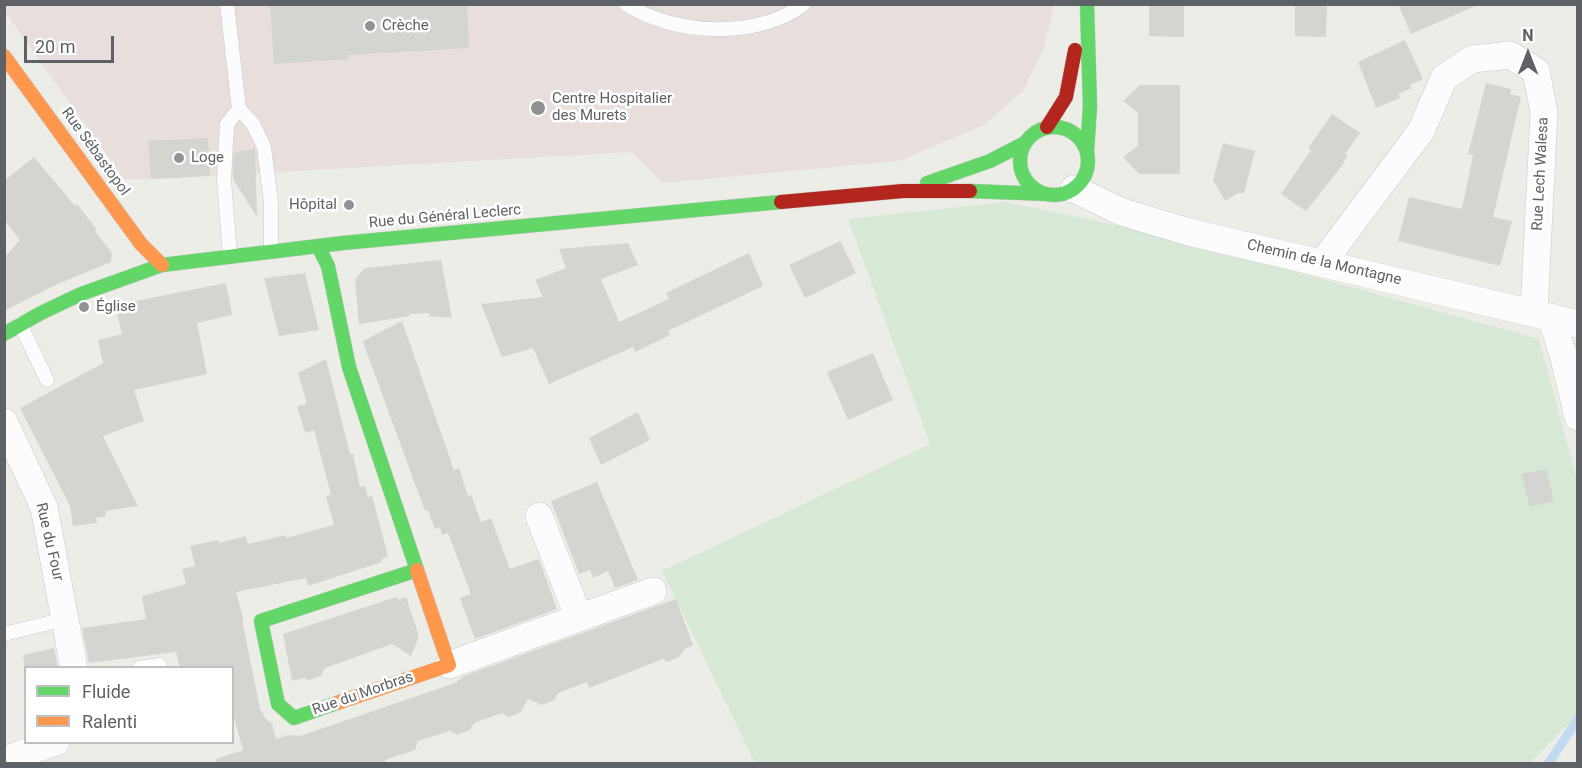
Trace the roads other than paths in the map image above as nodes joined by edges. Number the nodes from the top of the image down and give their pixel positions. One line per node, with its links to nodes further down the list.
1 (227, 4): 6 (lane)
2 (626, 4): 3 (lane)
3 (804, 4)
4 (1086, 4): 7 (main road); 9 (main road)
5 (4, 56): 17 (main road, Rue Sébastopol)
6 (239, 109): 14 (lane); 15 (lane)
7 (1047, 127): 8 (main road); 9 (main road)
8 (1024, 143): 11 (main road, Rue du Général Leclerc); 12 (main road)
9 (1087, 152): 10 (main road)
10 (1074, 189): 12 (main road); 16 (street, Chemin de la Montagne)
11 (903, 192): 12 (main road, Rue du Général Leclerc); 13 (main road, Rue du Général Leclerc)
12 (1046, 194)
13 (318, 246): 14 (main road, Rue du Général Leclerc); 26 (main road)
14 (271, 251): 15 (main road, Rue du Général Leclerc)
15 (230, 256): 17 (main road, Rue du Général Leclerc)
16 (1323, 262): 18 (street, Chemin de la Montagne); 18 (street, Rue Lech Walesa)
17 (162, 265): 19 (main road, Rue du Général Leclerc)
18 (1542, 315): 20 (street, Chemin de la Montagne); 23 (street)
19 (20, 324): 21 (main road, Rue du Général Leclerc); 22 (lane)
20 (1578, 324)
21 (4, 334)
22 (47, 380)
23 (1578, 417)
24 (4, 422): 29 (street, Rue du Four)
25 (539, 516): 28 (street)
26 (417, 570): 31 (main road); 31 (main road, Rue du Morbras)
27 (653, 591): 28 (street, Rue du Morbras)
28 (579, 618): 31 (street, Rue du Morbras)
29 (65, 619): 30 (lane); 32 (street, Rue du Four)
30 (4, 634)
31 (449, 665)
32 (74, 666)
33 (50, 744): 34 (street)
34 (4, 760)

